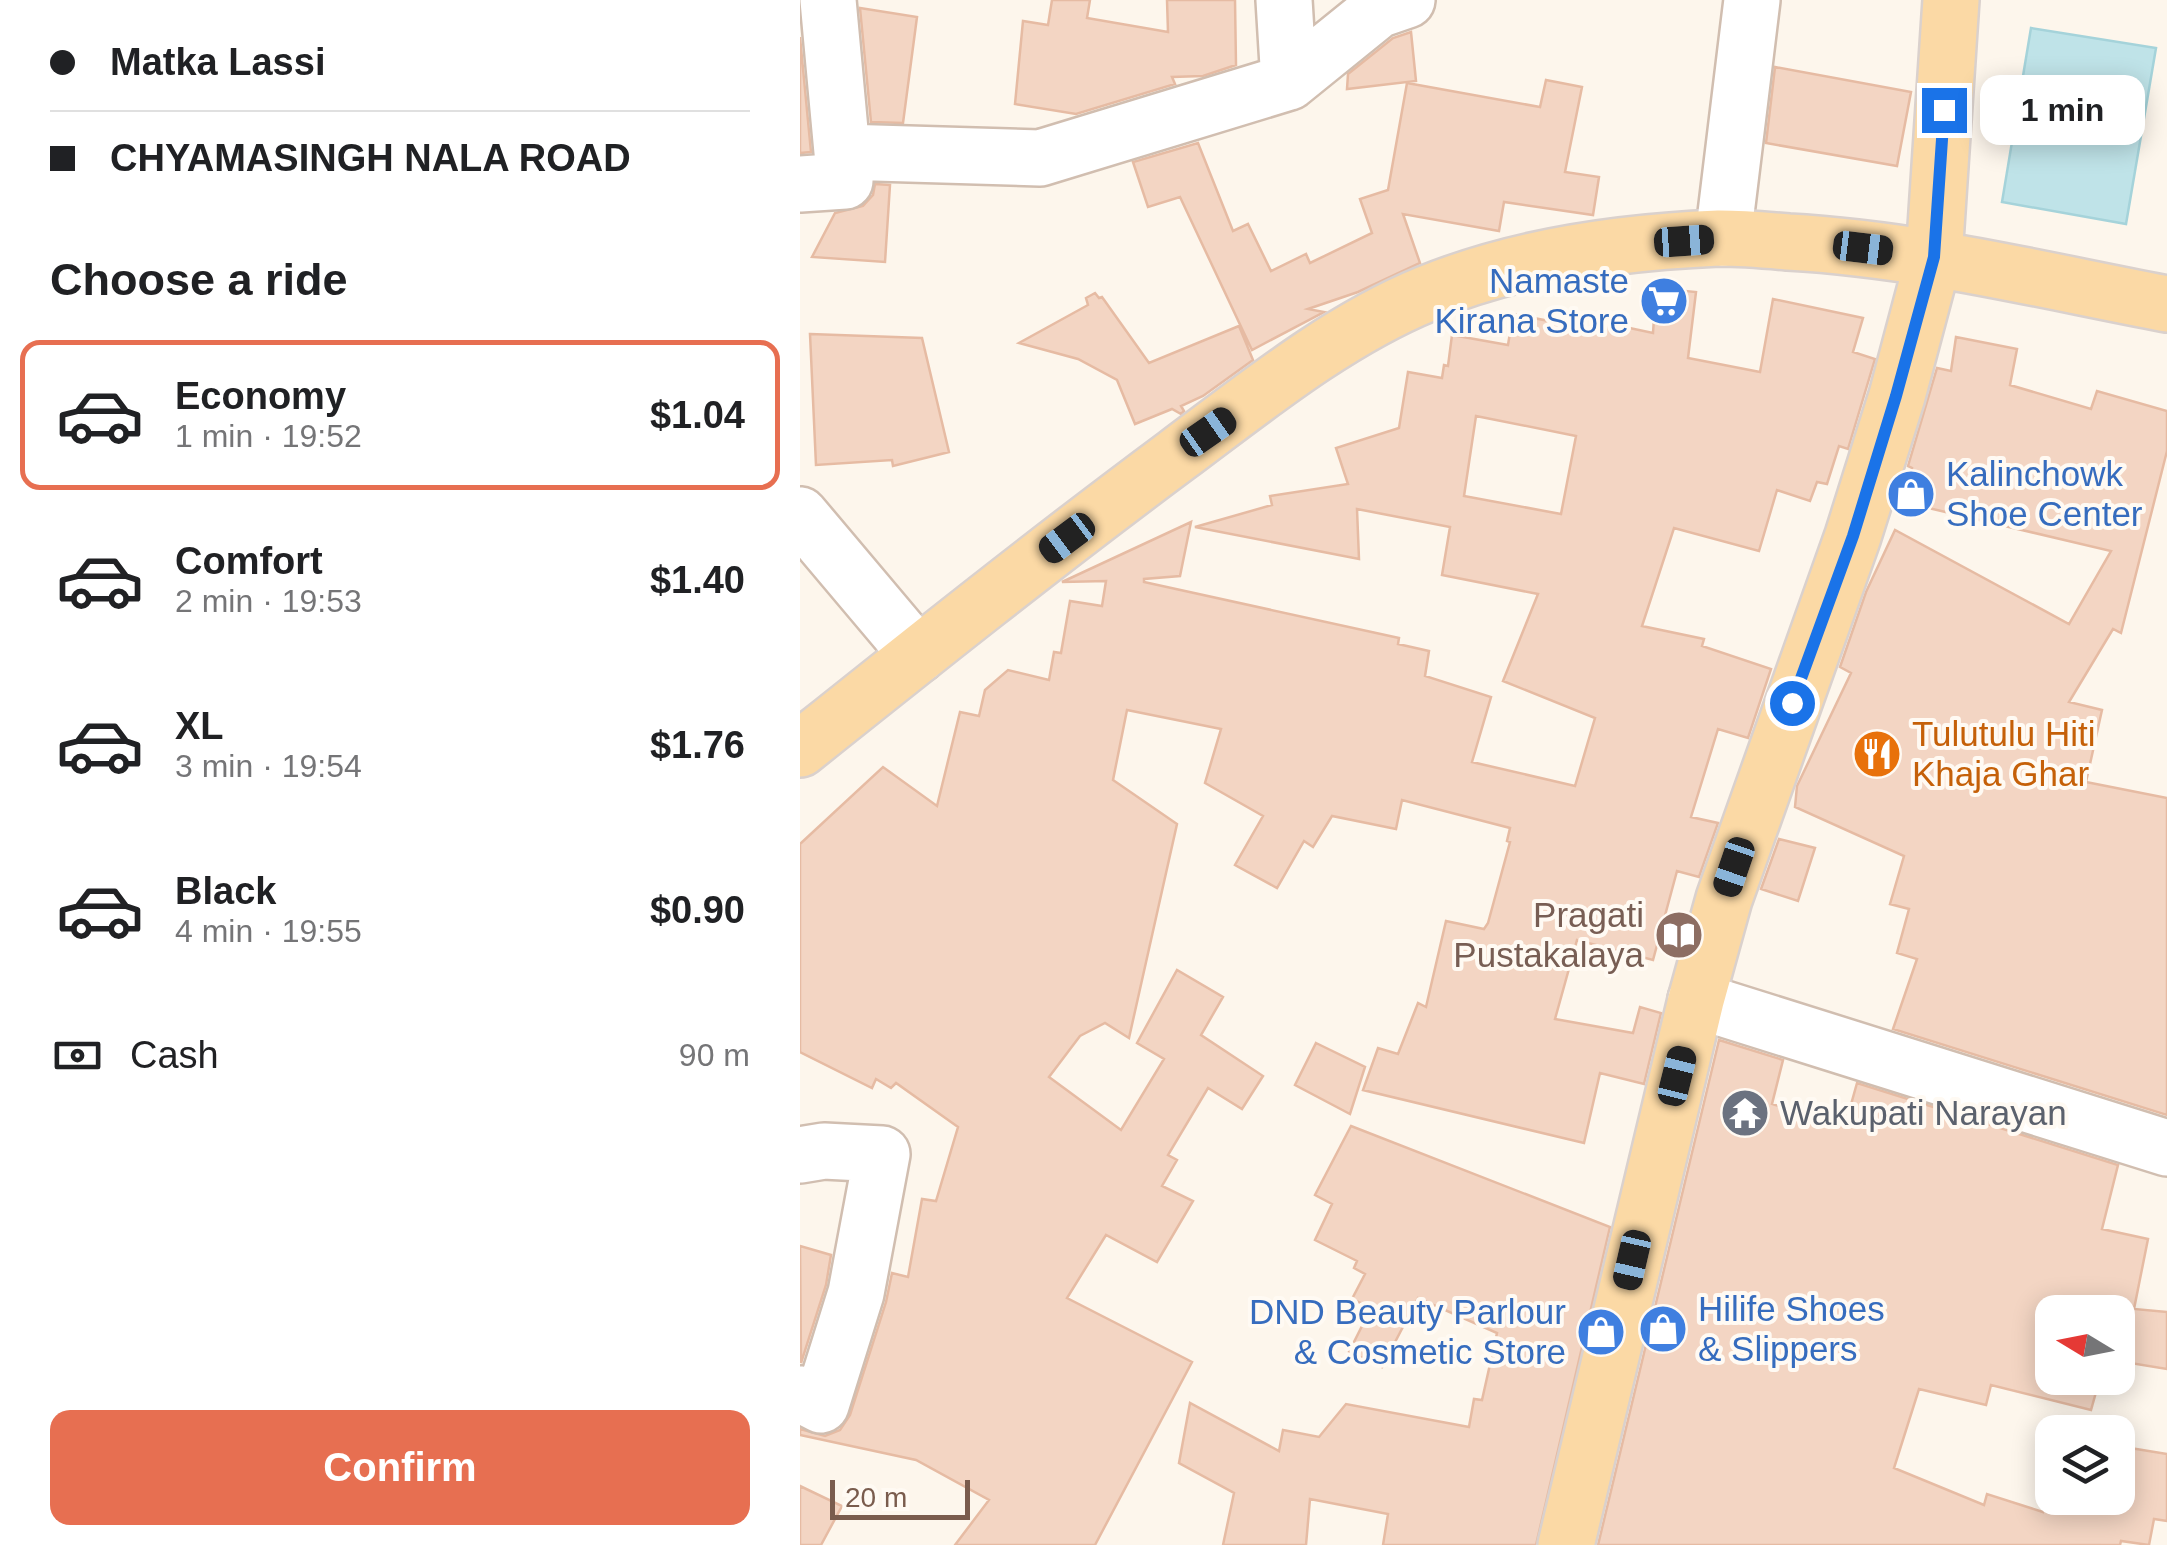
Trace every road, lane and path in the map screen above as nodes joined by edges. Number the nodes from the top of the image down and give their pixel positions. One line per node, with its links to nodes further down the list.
1 (828, 0): 7 (street)
2 (1284, 0): 6 (street)
3 (1407, 0): 6 (street)
4 (1752, 0): 9 (street)
5 (1951, 0): 10 (main road)
6 (1289, 82): 7 (street)
7 (842, 152): 8 (street)
8 (800, 184)
9 (1723, 238): 10 (main road); 13 (main road)
10 (1934, 257): 11 (main road); 15 (main road)
11 (2167, 304)
12 (800, 515): 13 (street)
13 (918, 655): 14 (main road)
14 (800, 749)
15 (1696, 1000): 16 (street); 19 (main road)
16 (2167, 1148)
17 (800, 1154): 18 (street)
18 (800, 1394)
19 (1566, 1545)

